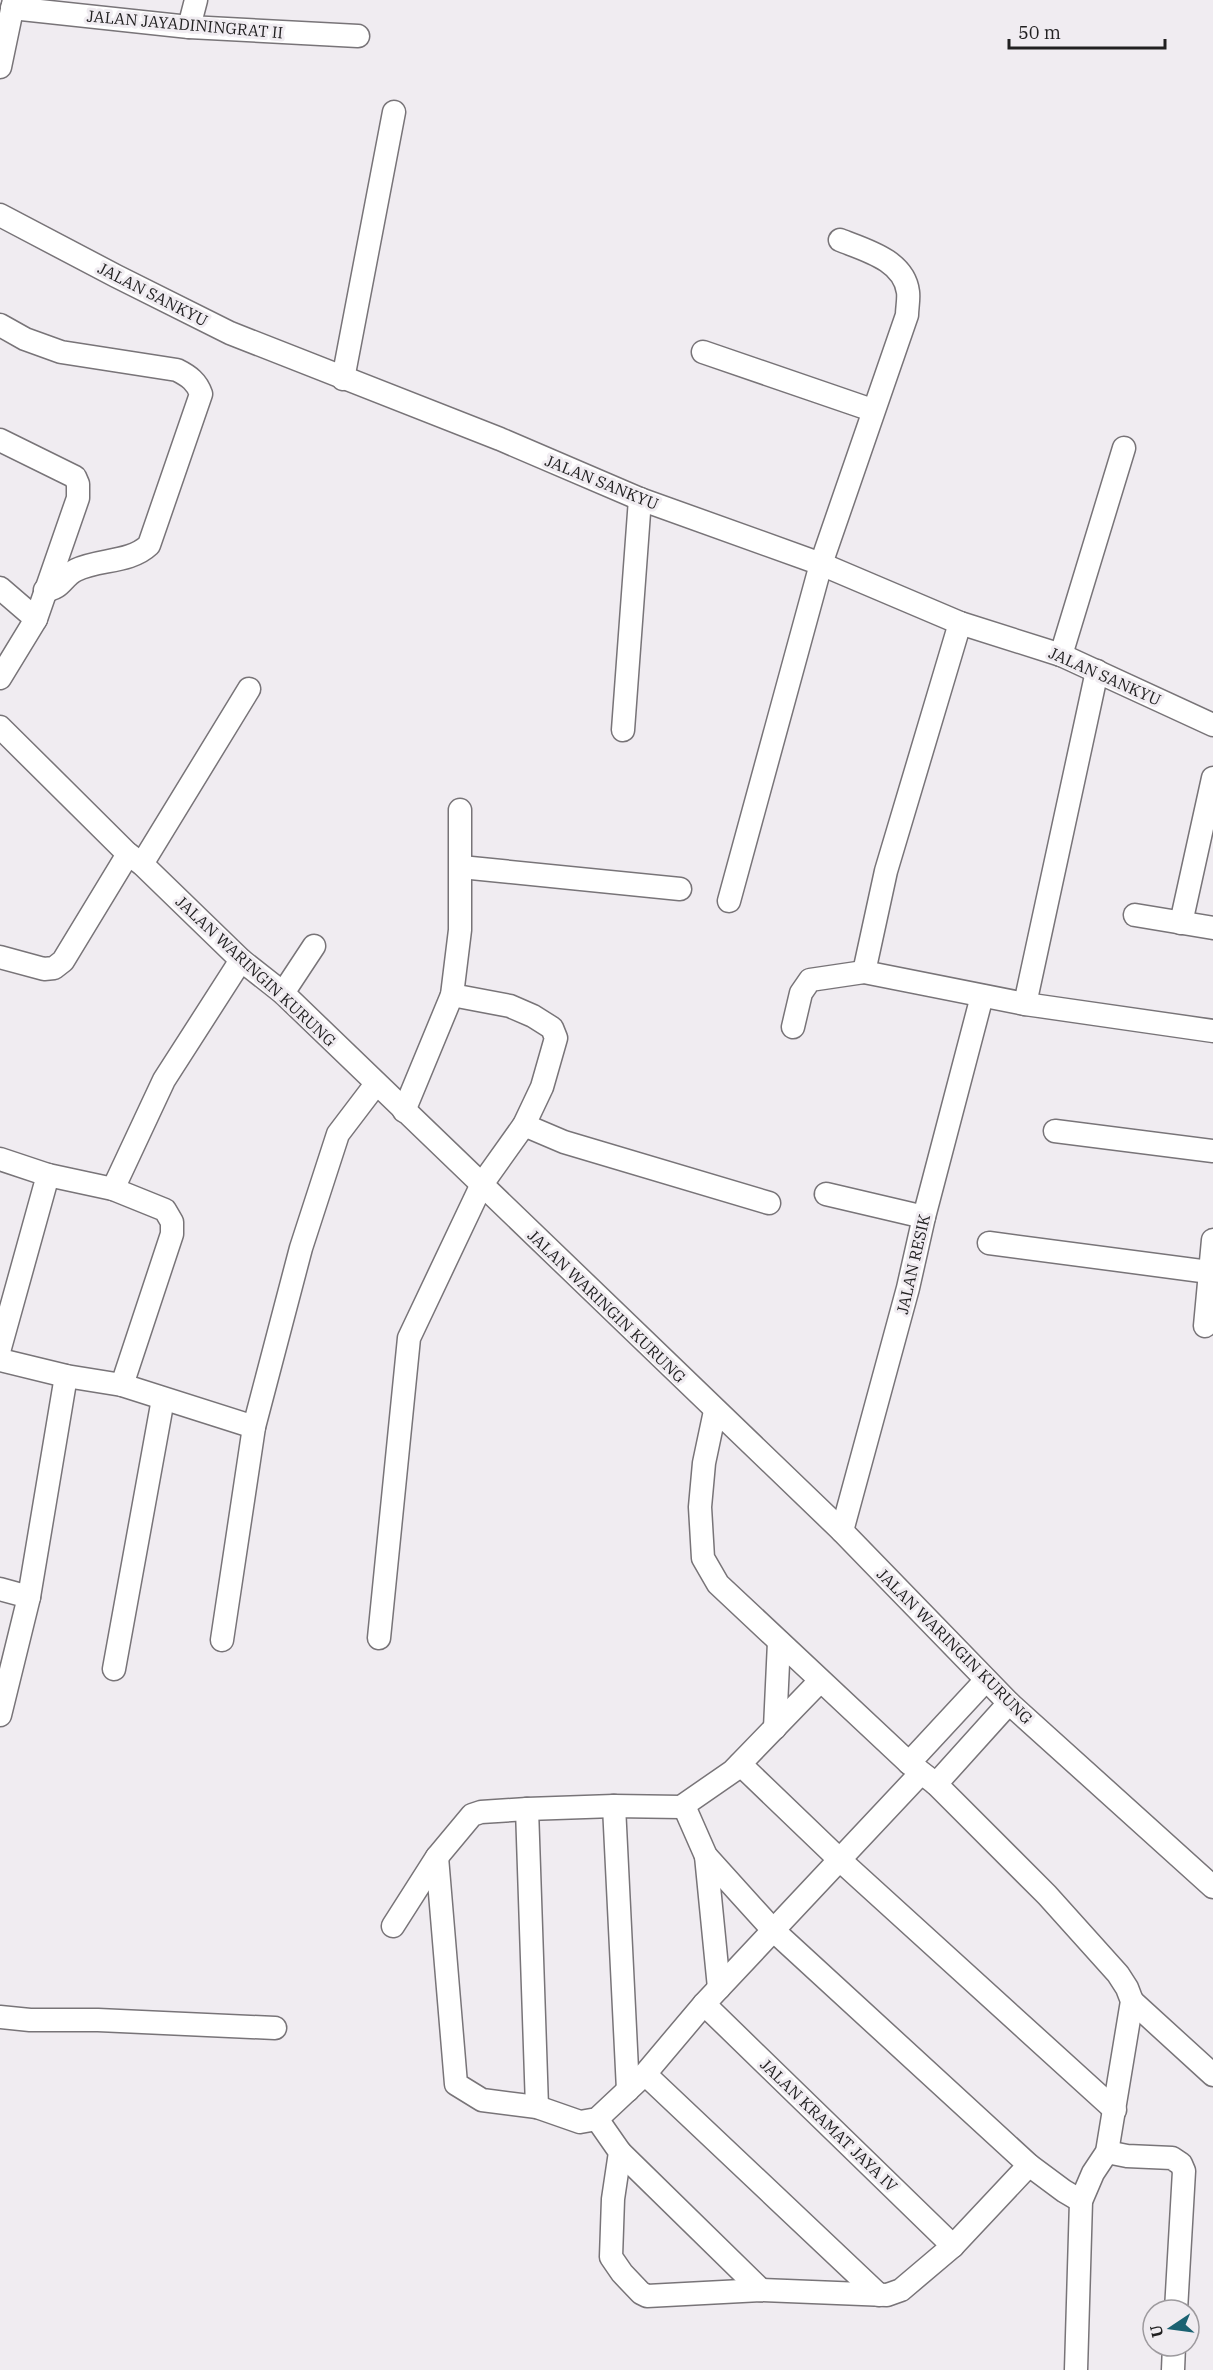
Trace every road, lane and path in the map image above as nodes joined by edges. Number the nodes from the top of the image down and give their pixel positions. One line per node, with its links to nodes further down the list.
1 (196, 0): 3 (street)
2 (13, 4): 3 (street, JALAN JAYADININGRAT II); 5 (street)
3 (189, 27): 4 (street, JALAN JAYADININGRAT II)
4 (358, 36)
5 (3, 38): 6 (street)
6 (0, 67)
7 (394, 112): 12 (street)
8 (0, 215): 12 (street, JALAN SANKYU)
9 (840, 240): 13 (street)
10 (0, 325): 19 (street)
11 (702, 352): 13 (street)
12 (343, 379): 16 (street, JALAN SANKYU)
13 (872, 411): 17 (street)
14 (0, 440): 19 (street)
15 (1124, 448): 22 (street)
16 (640, 499): 17 (street, JALAN SANKYU); 28 (street)
17 (821, 564): 21 (street, JALAN SANKYU); 34 (street)
18 (0, 588): 20 (street)
19 (45, 590): 20 (street)
20 (36, 619): 24 (street)
21 (960, 623): 22 (street, JALAN SANKYU); 41 (street)
22 (1061, 654): 23 (street, JALAN SANKYU)
23 (1097, 671): 26 (street, JALAN SANKYU); 45 (street)
24 (0, 678)
25 (249, 689): 31 (street)
26 (1213, 724)
27 (0, 727): 31 (street, JALAN WARINGIN KURUNG)
28 (623, 730)
29 (1213, 778): 36 (street)
30 (460, 810): 32 (street)
31 (135, 859): 39 (street, JALAN WARINGIN KURUNG); 40 (street)
32 (461, 867): 33 (street); 43 (street)
33 (680, 889)
34 (729, 901)
35 (1135, 915): 36 (street)
36 (1181, 923): 37 (street)
37 (1213, 928)
38 (314, 946): 42 (street)
39 (242, 960): 42 (street, JALAN WARINGIN KURUNG); 56 (street)
40 (1, 962)
41 (864, 972): 44 (street); 46 (street)
42 (283, 993): 48 (street, JALAN WARINGIN KURUNG)
43 (452, 995): 49 (street); 50 (street)
44 (982, 996): 45 (street); 59 (street, JALAN RESIK)
45 (1025, 1004): 47 (street)
46 (793, 1027)
47 (1213, 1031)
48 (376, 1084): 49 (street, JALAN WARINGIN KURUNG); 70 (street)
49 (404, 1111): 55 (street, JALAN WARINGIN KURUNG)
50 (524, 1125): 55 (street); 58 (street)
51 (1054, 1131): 52 (street)
52 (1213, 1151)
53 (0, 1159): 54 (street)
54 (48, 1175): 56 (street); 64 (street)
55 (482, 1184): 69 (street, JALAN WARINGIN KURUNG); 74 (street)
56 (113, 1189): 67 (street)
57 (826, 1194): 59 (street)
58 (769, 1203)
59 (924, 1217): 71 (street, JALAN RESIK)
60 (1213, 1240): 62 (street)
61 (989, 1243): 62 (street)
62 (1209, 1272): 63 (street)
63 (1205, 1326)
64 (0, 1348)
65 (0, 1360): 66 (street)
66 (66, 1376): 67 (street); 73 (street)
67 (122, 1385): 68 (street)
68 (163, 1399): 70 (street); 77 (street)
69 (715, 1411): 71 (street, JALAN WARINGIN KURUNG); 76 (street)
70 (254, 1427): 75 (street)
71 (842, 1531): 78 (street, JALAN WARINGIN KURUNG)
72 (0, 1588): 73 (street)
73 (29, 1597): 81 (street)
74 (379, 1638)
75 (222, 1640)
76 (779, 1642): 79 (street); 82 (street)
77 (114, 1670)
78 (986, 1680): 80 (street, JALAN WARINGIN KURUNG); 84 (street)
79 (820, 1681): 82 (street); 84 (street)
80 (1009, 1702): 84 (street); 91 (street, JALAN WARINGIN KURUNG)
81 (0, 1715)
82 (775, 1728): 83 (street)
83 (740, 1764): 86 (street); 90 (street)
84 (922, 1773): 90 (street); 95 (street)
85 (614, 1806): 86 (street); 87 (street); 100 (street)
86 (684, 1806): 88 (street)
87 (527, 1809): 89 (street); 101 (street)
88 (706, 1856): 93 (street); 94 (street)
89 (437, 1857): 92 (street); 101 (street)
90 (840, 1861): 93 (street); 102 (street)
91 (1211, 1882)
92 (393, 1926)
93 (773, 1930): 94 (street); 106 (street)
94 (712, 1996): 98 (street); 108 (street, JALAN KRAMAT JAYA IV)
95 (1132, 2001): 99 (street); 102 (street)
96 (0, 2017): 97 (street)
97 (275, 2028)
98 (645, 2074): 100 (street); 110 (street)
99 (1213, 2075)
100 (628, 2090): 103 (street)
101 (537, 2108): 103 (street)
102 (1115, 2110): 105 (street)
103 (597, 2119): 104 (street)
104 (620, 2152): 109 (street); 109 (street)
105 (1107, 2152): 107 (street); 111 (street)
106 (1029, 2165): 107 (street); 108 (street)
107 (1081, 2200): 112 (street)
108 (953, 2246): 110 (street)
109 (761, 2290): 110 (street)
110 (879, 2295)
111 (1177, 2298)
112 (1076, 2370)

